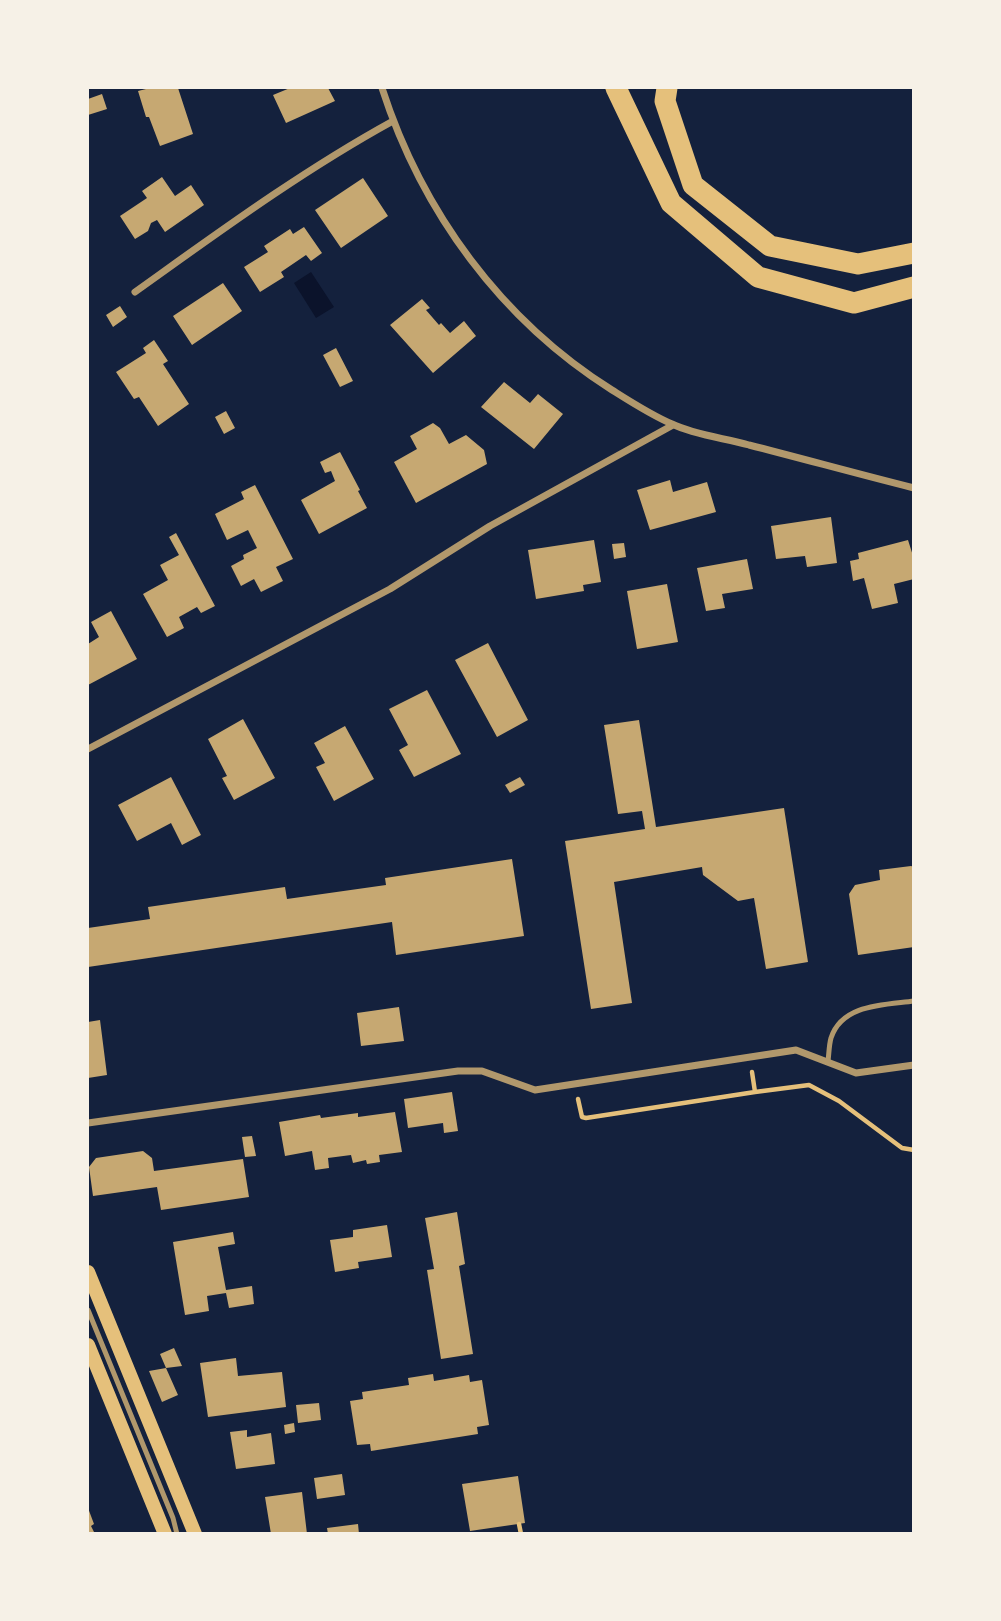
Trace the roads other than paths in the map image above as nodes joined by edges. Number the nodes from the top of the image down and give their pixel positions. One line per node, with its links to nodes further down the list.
1 (382, 88): 4 (street)
2 (616, 88): 6 (highway)
3 (667, 88): 5 (highway)
4 (393, 121): 7 (street); 8 (street)
5 (914, 253)
6 (914, 287)
7 (135, 292)
8 (673, 425): 9 (street); 10 (street)
9 (914, 488)
10 (88, 749)
11 (914, 1001): 12 (lane)
12 (828, 1061): 13 (street); 14 (street)
13 (914, 1065)
14 (88, 1123)
15 (88, 1272): 20 (main road)
16 (88, 1310): 19 (lane)
17 (88, 1345): 18 (main road)
18 (165, 1534)
19 (177, 1534)
20 (195, 1534)

